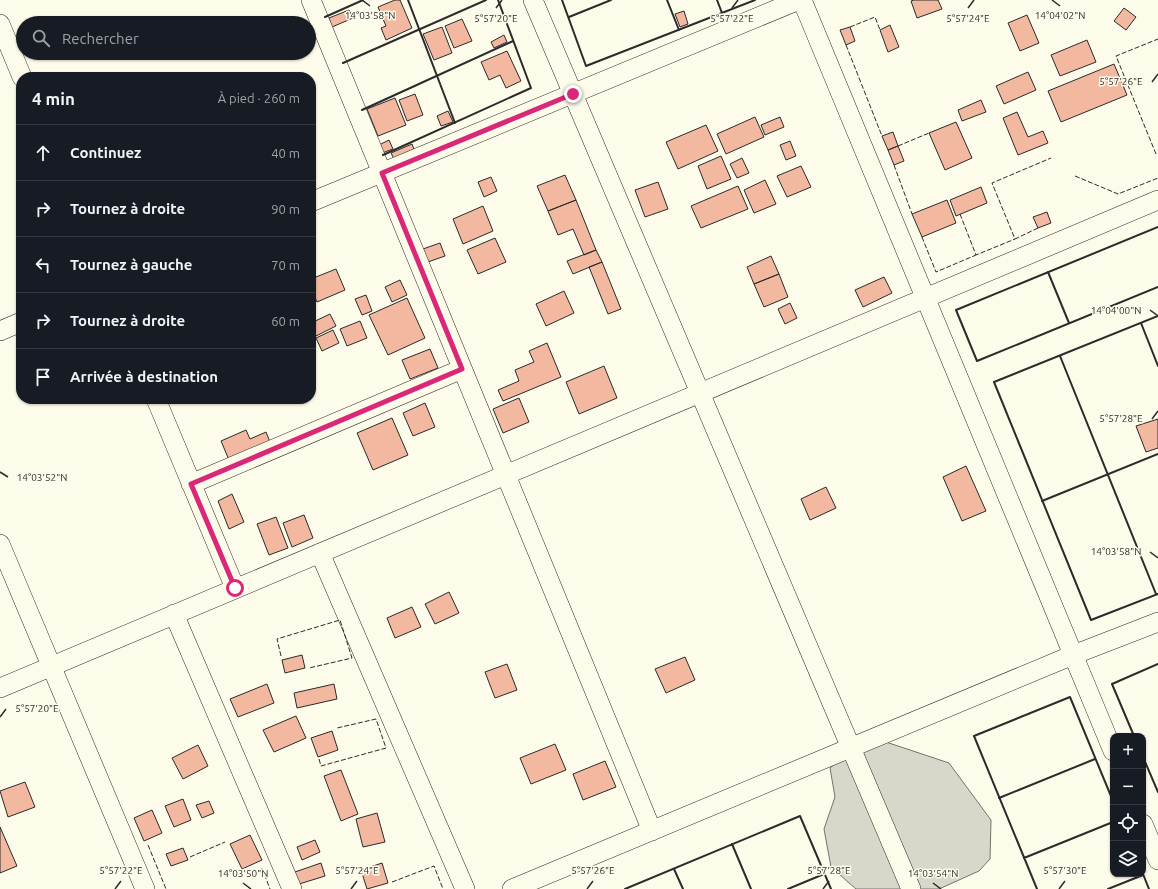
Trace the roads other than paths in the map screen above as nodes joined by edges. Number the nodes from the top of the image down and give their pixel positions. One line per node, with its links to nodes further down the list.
1 (311, 0): 7 (street)
2 (533, 0): 6 (street)
3 (801, 0): 6 (street); 10 (street)
4 (0, 24): 5 (street)
5 (20, 72)
6 (573, 94): 7 (street); 14 (street)
7 (382, 173): 8 (street); 13 (street)
8 (316, 200)
9 (1158, 200): 10 (street)
10 (926, 298): 14 (street); 23 (street)
11 (16, 324): 12 (street)
12 (0, 331)
13 (462, 369): 16 (street); 17 (street)
14 (700, 393): 16 (street); 27 (street)
15 (158, 404): 17 (street)
16 (506, 474): 19 (street); 28 (street)
17 (191, 484): 20 (street)
18 (0, 544): 24 (street)
19 (320, 553): 20 (street); 33 (street)
20 (235, 588): 21 (street)
21 (174, 614): 24 (street); 32 (street)
22 (1158, 622): 23 (street)
23 (1073, 655): 26 (street); 27 (street)
24 (51, 666): 25 (street); 31 (street)
25 (0, 688)
26 (1110, 744)
27 (851, 748): 28 (street); 35 (street)
28 (652, 831): 34 (street)
29 (1146, 831): 30 (street)
30 (1158, 860)
31 (145, 889)
32 (292, 889)
33 (465, 889)
34 (512, 889)
35 (911, 889)

